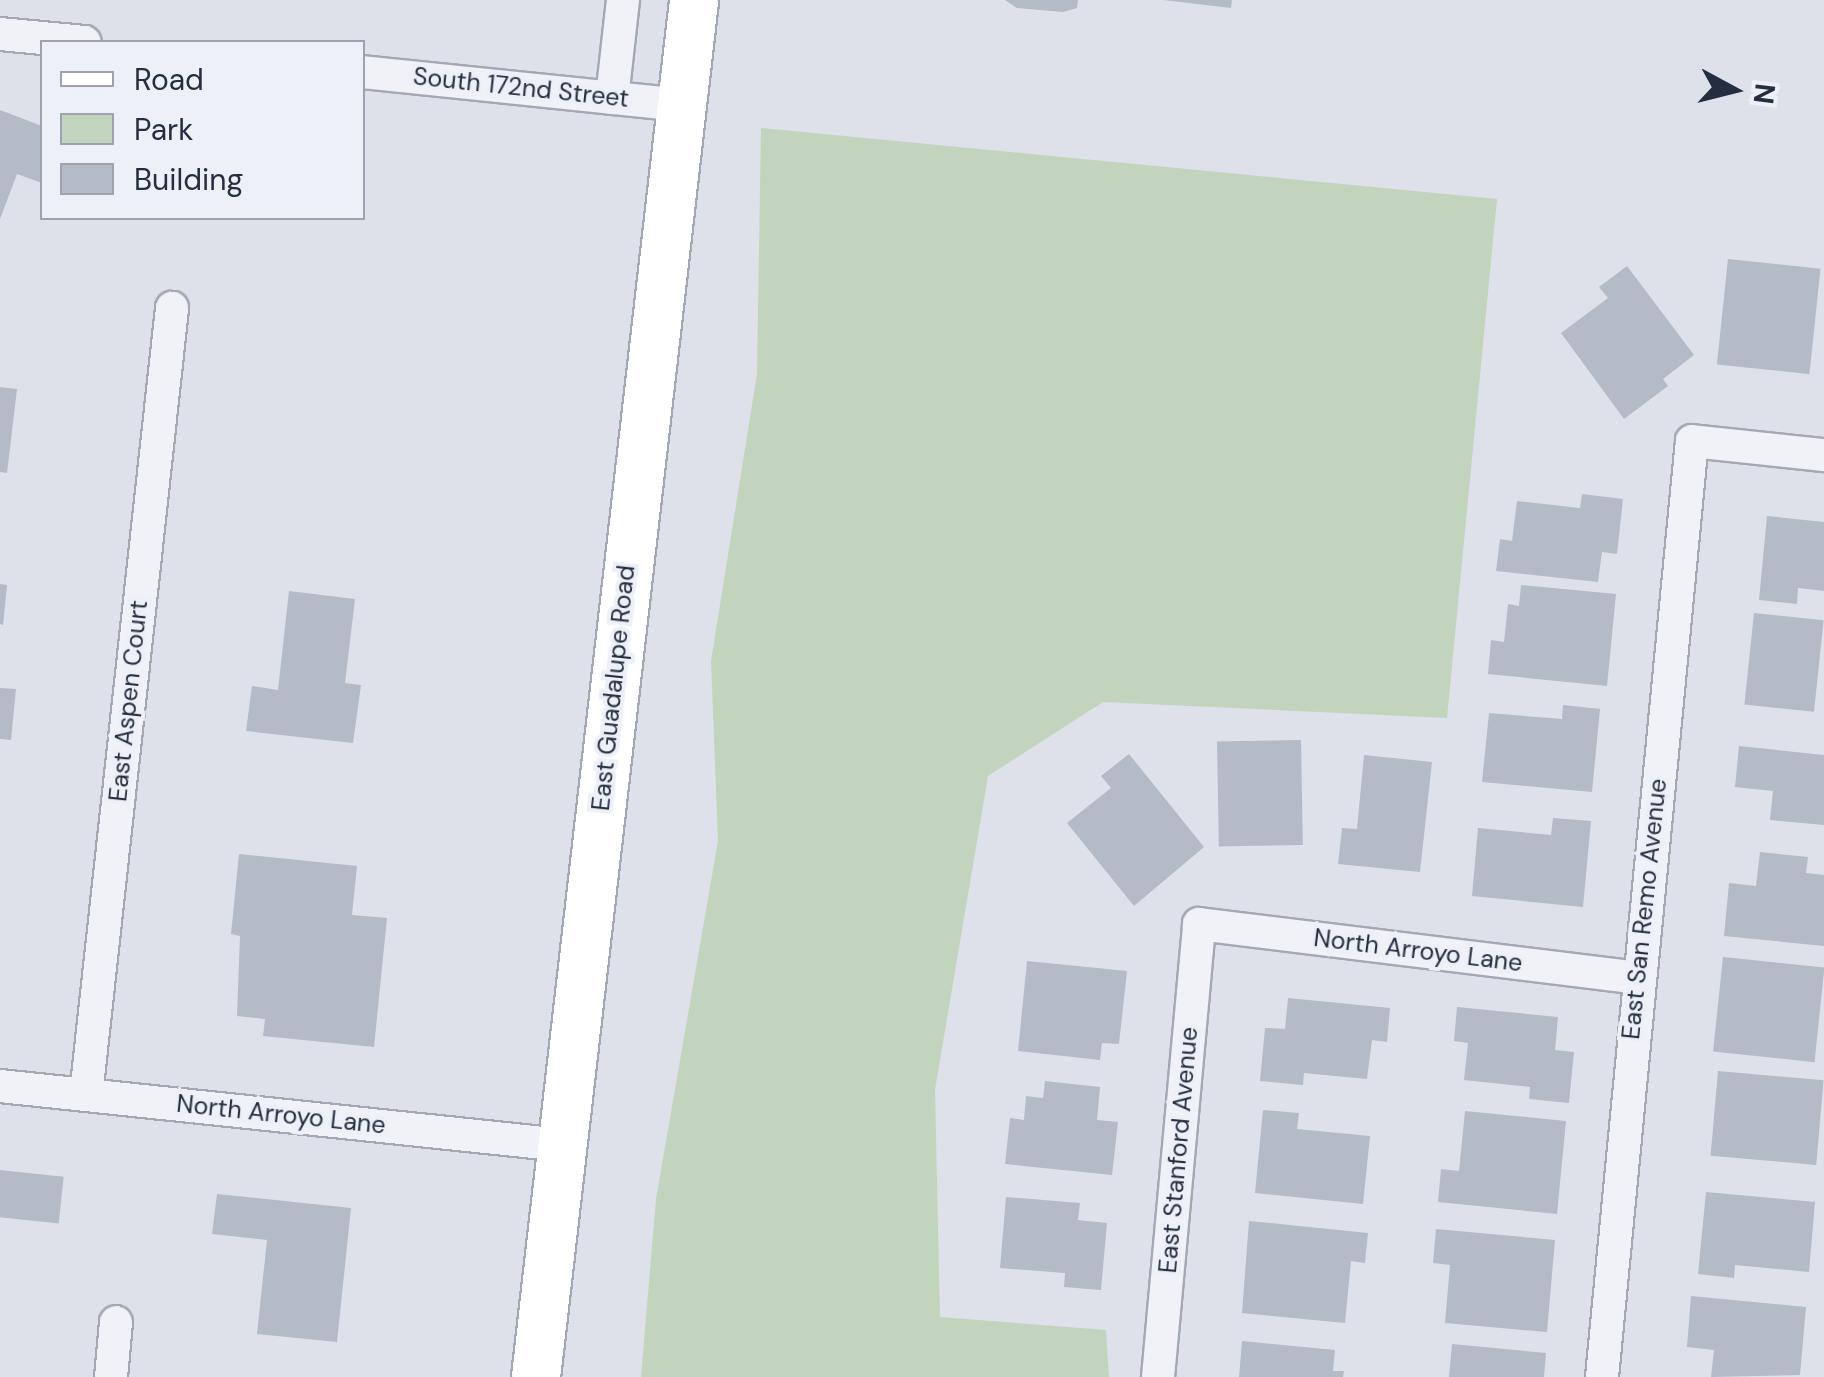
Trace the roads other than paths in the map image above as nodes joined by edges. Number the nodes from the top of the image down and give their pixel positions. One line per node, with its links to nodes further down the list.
1 (623, 0): 6 (street)
2 (694, 0): 7 (main road, East Guadalupe Road)
3 (0, 34): 4 (street)
4 (64, 40)
5 (365, 72): 6 (street, South 172nd Street)
6 (612, 98): 7 (street, South 172nd Street)
7 (680, 105): 14 (main road, East Guadalupe Road)
8 (172, 308): 13 (street, East Aspen Court)
9 (1824, 454): 11 (street, East San Remo Avenue)
10 (1200, 924): 11 (street, North Arroyo Lane); 18 (street, East Stanford Avenue)
11 (1637, 978): 19 (street, East San Remo Avenue)
12 (0, 1086): 13 (street, North Arroyo Lane)
13 (86, 1095): 14 (street, North Arroyo Lane)
14 (562, 1145): 17 (main road, East Guadalupe Road)
15 (116, 1322): 16 (street)
16 (111, 1377)
17 (536, 1377)
18 (1158, 1377)
19 (1602, 1377)

